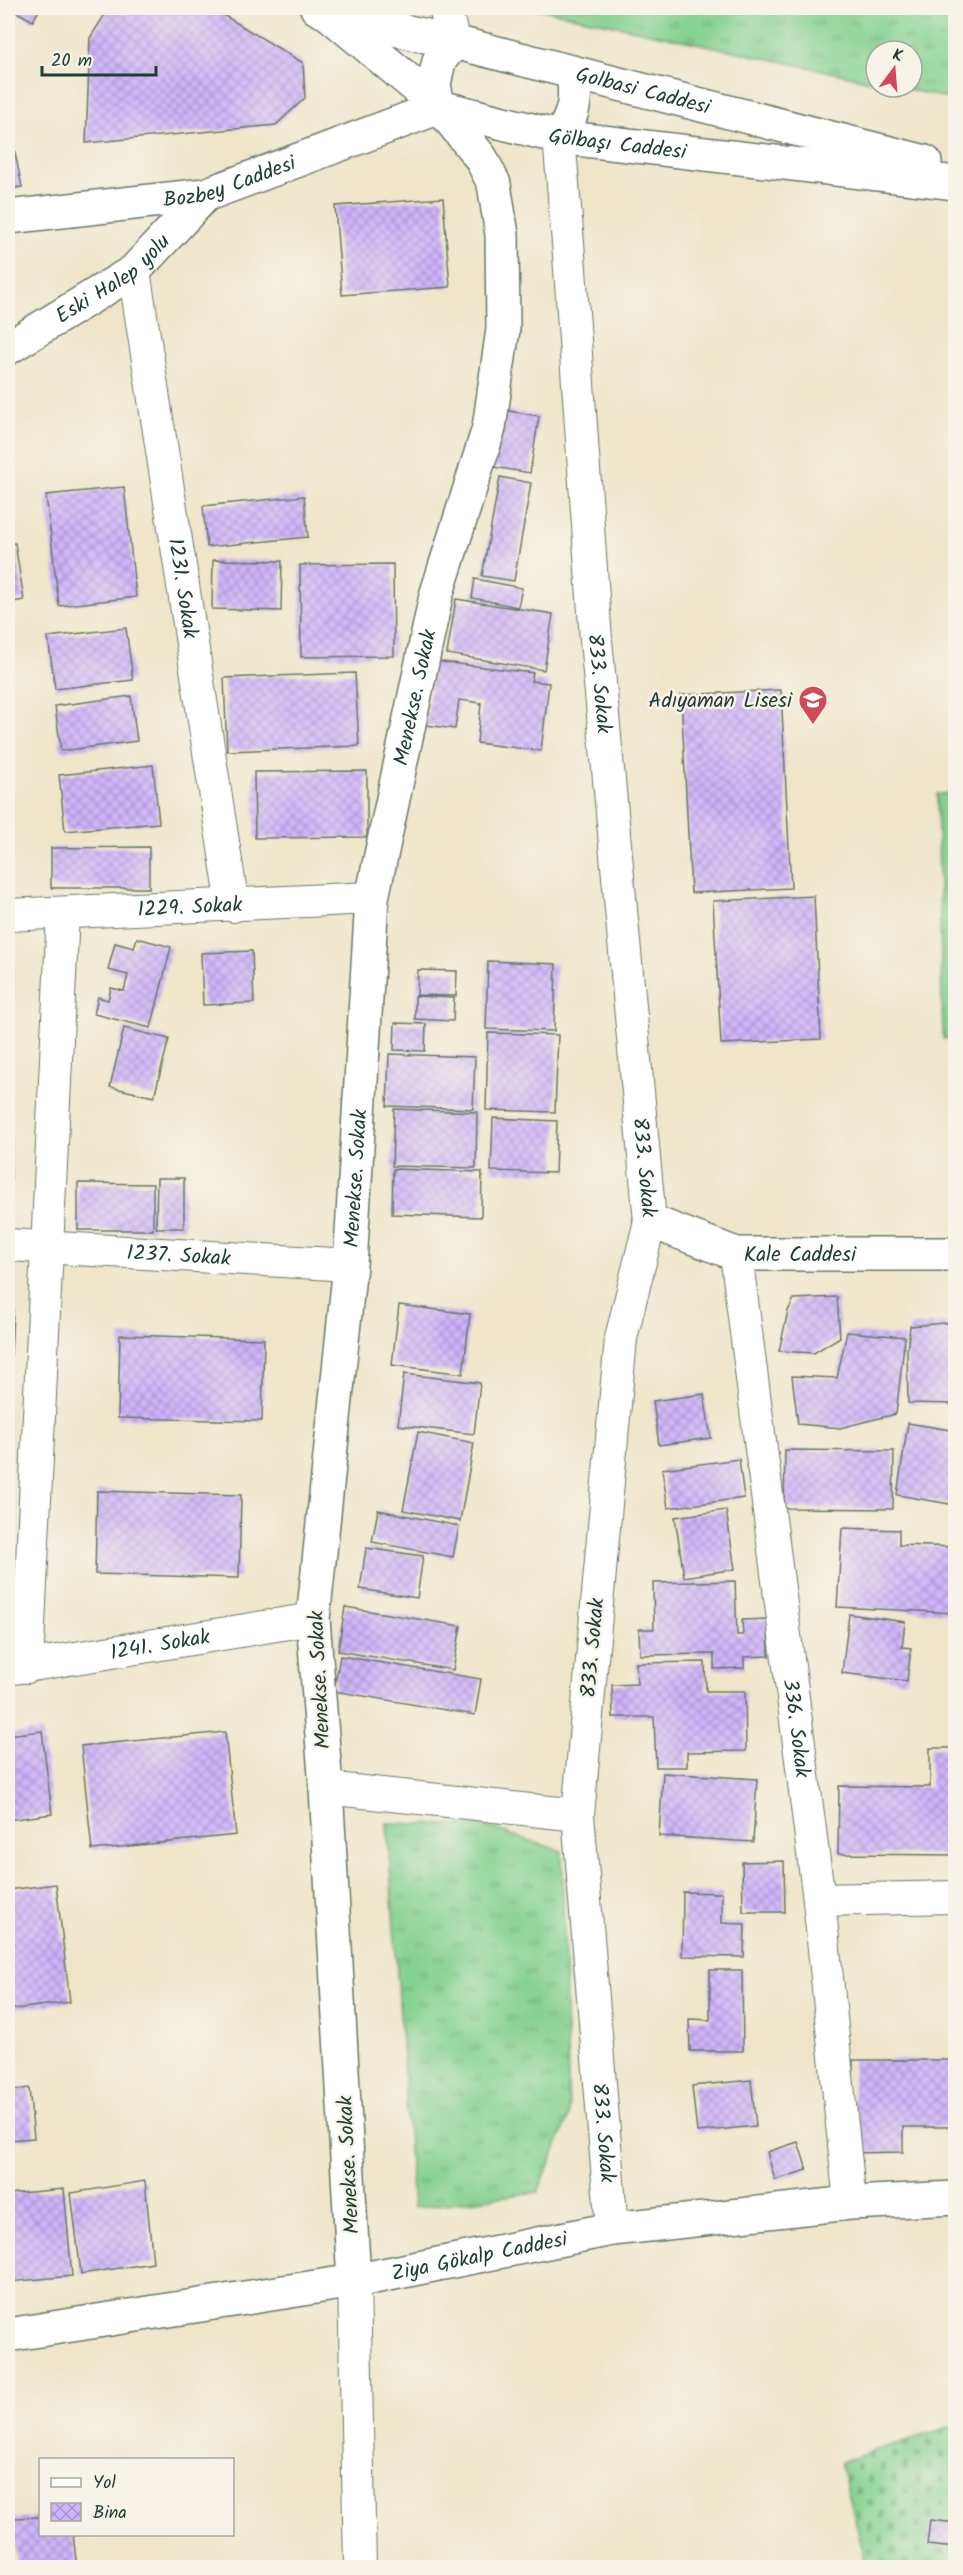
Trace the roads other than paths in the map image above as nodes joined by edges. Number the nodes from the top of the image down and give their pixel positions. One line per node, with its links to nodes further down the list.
1 (445, 8): 3 (street)
2 (323, 11): 3 (street, Golbasi Caddesi); 5 (street, Gölbaşı Caddesi)
3 (454, 42): 4 (street, Golbasi Caddesi); 5 (street)
4 (572, 72): 6 (street); 7 (street, Golbasi Caddesi)
5 (440, 107): 6 (street, Gölbaşı Caddesi); 9 (street, Bozbey Caddesi); 13 (street, Menekse. Sokak)
6 (559, 137): 8 (street, Gölbaşı Caddesi); 17 (street, 833. Sokak)
7 (956, 170)
8 (956, 183)
9 (205, 195): 10 (street, Bozbey Caddesi); 11 (street, Eski Halep yolu)
10 (8, 217)
11 (134, 271): 12 (street, Eski Halep yolu); 14 (street, 1231. Sokak)
12 (8, 348)
13 (372, 898): 14 (street, 1229. Sokak); 22 (street, Menekse. Sokak)
14 (233, 906): 15 (street, 1229. Sokak)
15 (63, 913): 16 (street, 1229. Sokak); 19 (street)
16 (8, 915)
17 (650, 1221): 20 (street, Kale Caddesi); 26 (street, 833. Sokak)
18 (8, 1245): 19 (street, 1237. Sokak)
19 (46, 1246): 22 (street, 1237. Sokak); 24 (street)
20 (736, 1254): 21 (street, Kale Caddesi); 28 (street, 336. Sokak)
21 (956, 1254)
22 (350, 1265): 23 (street, Menekse. Sokak)
23 (313, 1619): 24 (street, 1241. Sokak); 25 (street, Menekse. Sokak)
24 (17, 1668)
25 (326, 1788): 26 (street); 32 (street, Menekse. Sokak)
26 (578, 1815): 31 (street, 833. Sokak)
27 (956, 1897): 28 (street)
28 (819, 1900): 30 (street, 336. Sokak)
29 (956, 2198): 30 (street, Ziya Gökalp Caddesi)
30 (850, 2204): 31 (street, Ziya Gökalp Caddesi)
31 (612, 2229): 32 (street, Ziya Gökalp Caddesi)
32 (354, 2281): 33 (street, Ziya Gökalp Caddesi); 34 (street)
33 (8, 2335)
34 (360, 2568)

